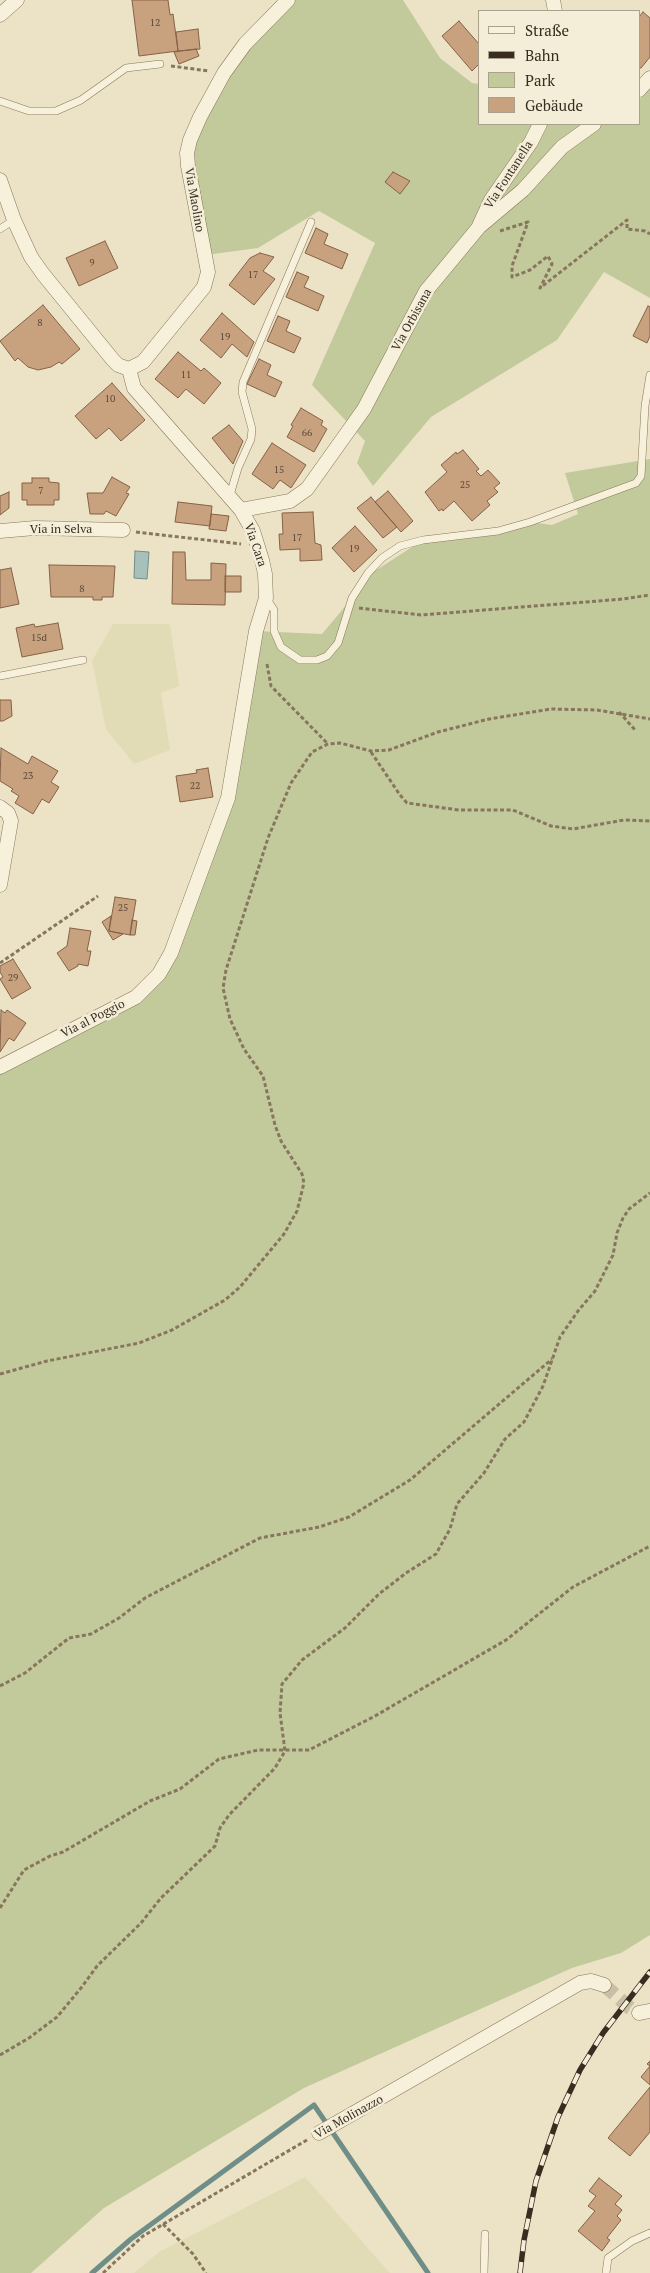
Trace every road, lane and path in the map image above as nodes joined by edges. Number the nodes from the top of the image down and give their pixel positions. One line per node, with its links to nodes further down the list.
1 (17, 0): 3 (street)
2 (288, 0): 5 (street, Via Maolino)
3 (0, 16)
4 (160, 64): 5 (path); 8 (lane)
5 (224, 73): 17 (street, Via Maolino)
6 (650, 78): 7 (street)
7 (640, 89)
8 (0, 101)
9 (540, 125): 14 (street, Via Fontanella)
10 (593, 125): 14 (street, Via Orbisana)
11 (0, 180): 12 (street)
12 (14, 220): 15 (lane); 17 (street)
13 (311, 222): 19 (lane)
14 (479, 227): 16 (path); 20 (street, Via Orbisana)
15 (0, 229)
16 (650, 234)
17 (128, 369): 19 (street, Via Cara)
18 (650, 375): 26 (lane)
19 (230, 495): 20 (street, Via Cara)
20 (241, 510): 23 (street, Via Cara)
21 (123, 530): 22 (street, Via in Selva); 23 (path)
22 (0, 531)
23 (258, 546): 25 (street, Via Cara)
24 (650, 595): 26 (path)
25 (266, 598): 26 (lane); 39 (street, Via Cara)
26 (349, 606)
27 (264, 655): 33 (path)
28 (83, 660): 29 (lane)
29 (0, 676)
30 (618, 712): 31 (path); 32 (path); 34 (path)
31 (650, 718)
32 (636, 731)
33 (328, 744): 34 (path); 44 (path)
34 (371, 751): 36 (path)
35 (0, 807): 37 (street)
36 (650, 821)
37 (1, 877)
38 (98, 896): 40 (path)
39 (171, 953): 41 (street, Via al Poggio)
40 (0, 963)
41 (0, 1067)
42 (650, 1193): 43 (path)
43 (552, 1359): 46 (path); 47 (path)
44 (0, 1374)
45 (650, 1546): 47 (path)
46 (0, 1686)
47 (286, 1751): 48 (path); 50 (path)
48 (0, 1908)
49 (604, 1985): 51 (street, Via Molinazzo)
50 (0, 2055)
51 (320, 2133): 52 (path, Via Molinazzo)
52 (163, 2224): 55 (path, Via Molinazzo); 56 (path)
53 (650, 2232): 58 (lane)
54 (485, 2234): 57 (lane)
55 (103, 2273)
56 (206, 2273)
57 (484, 2273)
58 (606, 2273)

